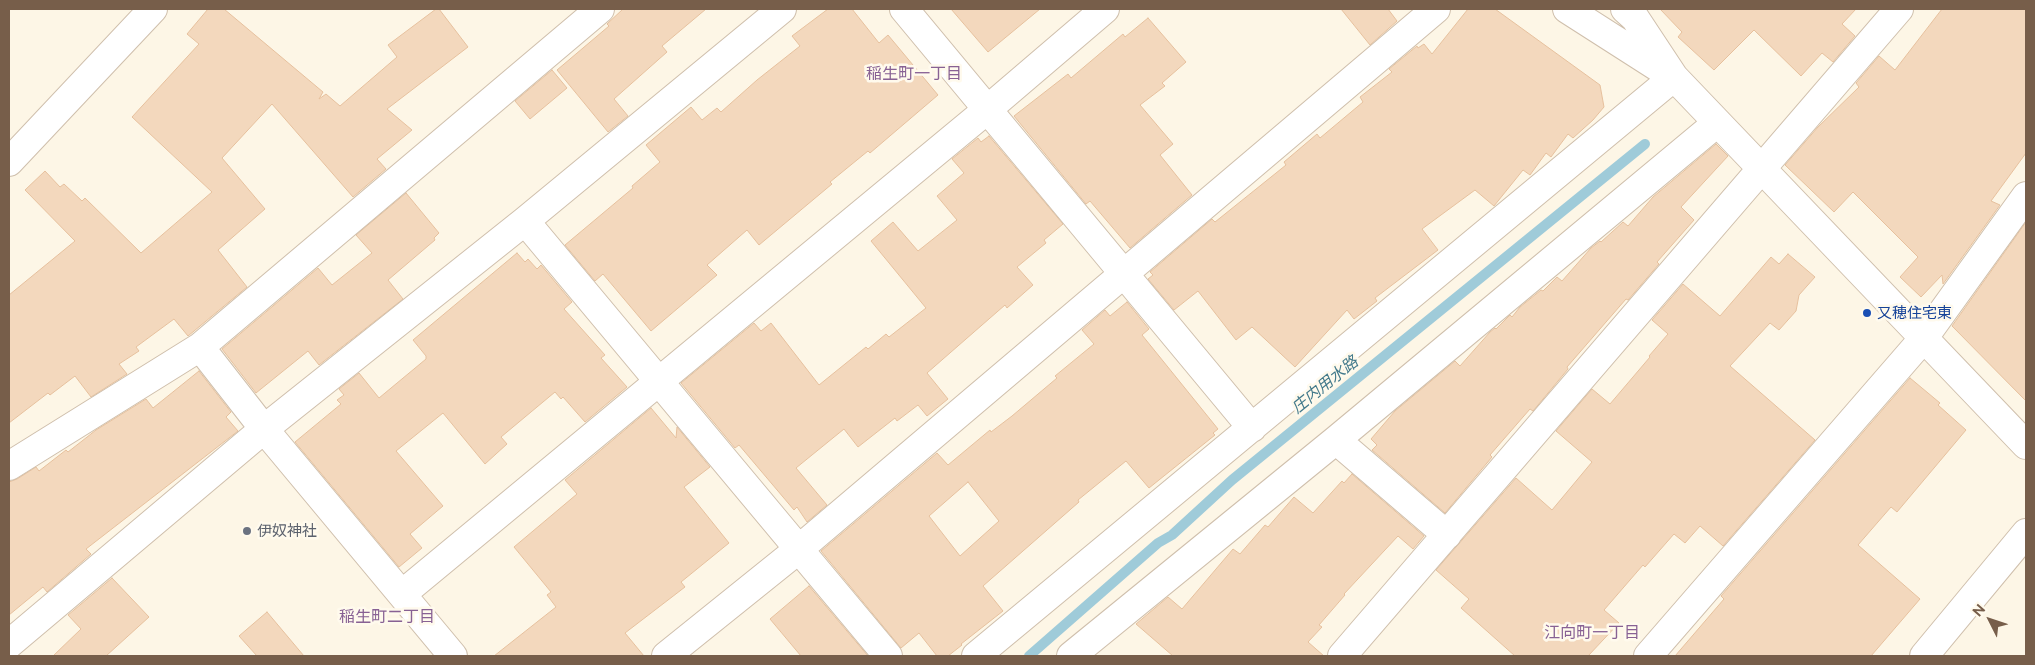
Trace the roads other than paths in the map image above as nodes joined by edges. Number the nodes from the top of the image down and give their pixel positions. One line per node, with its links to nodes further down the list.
1 (153, 9): 13 (street)
2 (600, 9): 19 (street)
3 (782, 9): 16 (street)
4 (904, 9): 11 (street)
5 (1105, 9): 11 (street)
6 (1436, 9): 17 (street)
7 (1567, 9): 10 (street)
8 (1899, 9): 14 (street)
9 (1635, 12): 10 (street)
10 (1674, 77): 12 (street); 21 (street)
11 (988, 109): 17 (street); 20 (street)
12 (1717, 123): 14 (street); 23 (street)
13 (9, 162)
14 (1762, 170): 18 (street); 27 (street)
15 (2026, 196): 18 (street)
16 (525, 221): 20 (street); 22 (street)
17 (1124, 274): 21 (street); 28 (street)
18 (1923, 339): 24 (street); 37 (street)
19 (200, 347): 22 (street); 25 (street)
20 (659, 381): 28 (street); 29 (street)
21 (1252, 428): 34 (street)
22 (264, 429): 29 (street); 30 (street)
23 (1336, 440): 27 (street); 35 (street)
24 (2026, 445)
25 (9, 466)
26 (2026, 533): 38 (street)
27 (1447, 535): 36 (street)
28 (799, 549): 32 (street); 33 (street)
29 (402, 594): 31 (street)
30 (9, 644)
31 (453, 656)
32 (666, 656)
33 (888, 656)
34 (976, 656)
35 (1071, 656)
36 (1342, 656)
37 (1648, 656)
38 (1924, 656)

